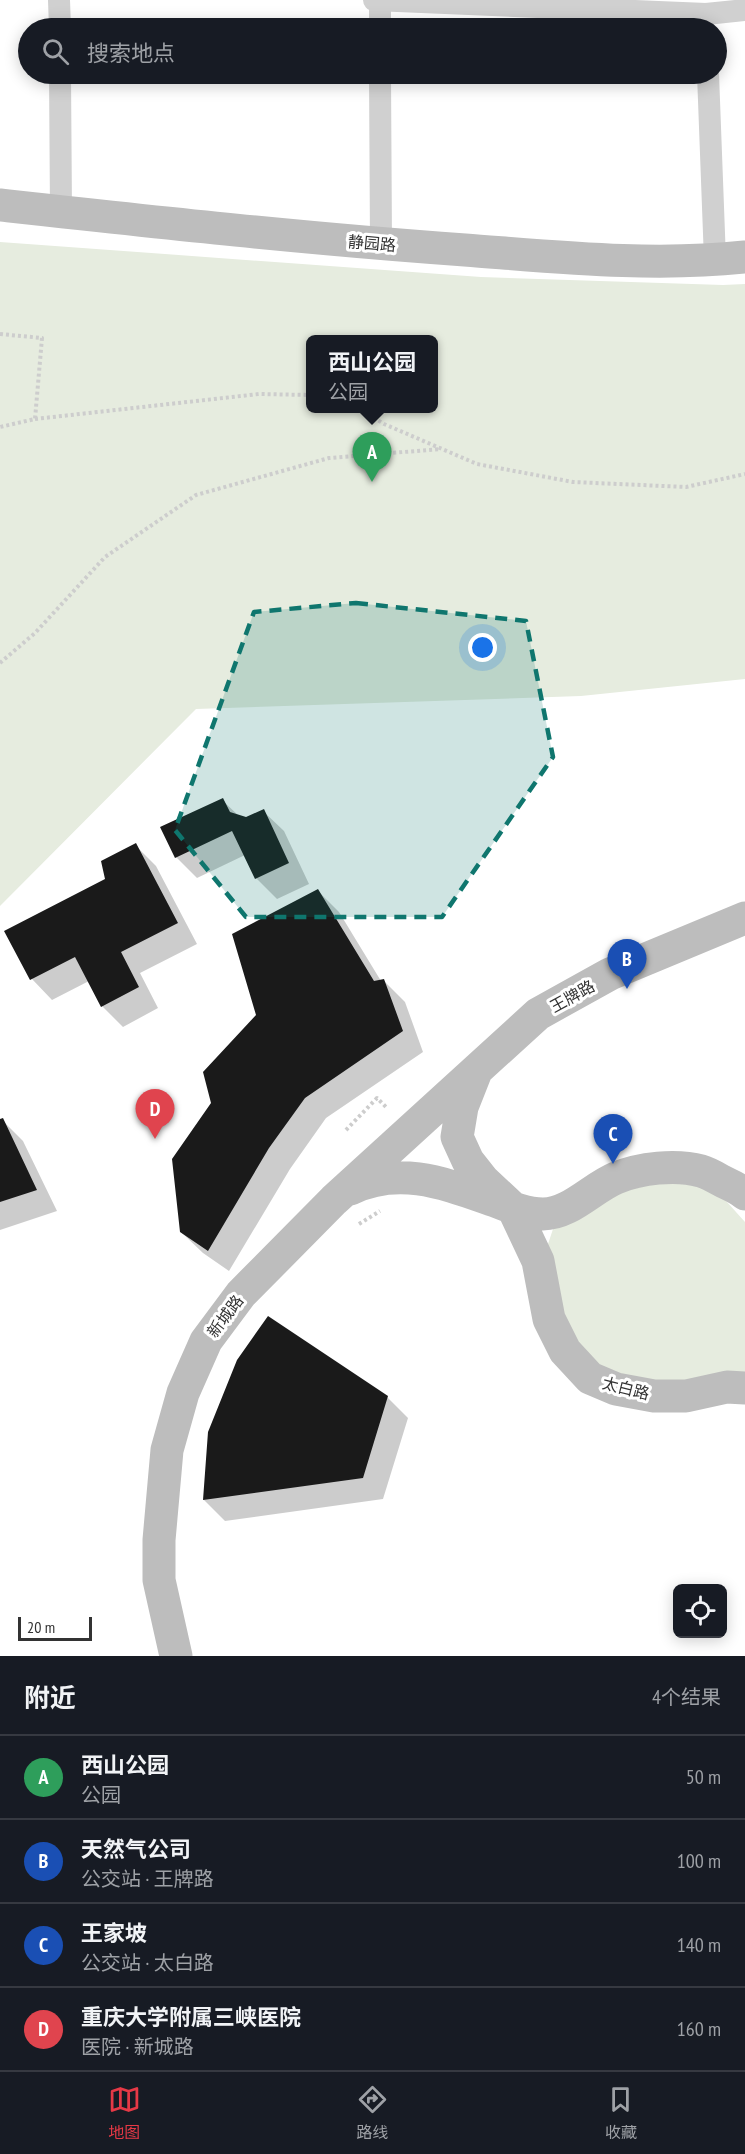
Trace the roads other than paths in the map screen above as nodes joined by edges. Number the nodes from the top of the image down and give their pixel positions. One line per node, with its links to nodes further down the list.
1 (59, 0): 5 (street)
2 (374, 0): 3 (street)
3 (380, 0): 6 (street); 7 (street)
4 (745, 10): 8 (street)
5 (60, 18)
6 (380, 18)
7 (659, 18)
8 (717, 18)
9 (60, 84): 13 (street)
10 (380, 84): 14 (street)
11 (709, 84): 15 (street)
12 (0, 205): 13 (main road, 静园路)
13 (62, 212): 14 (main road, 静园路)
14 (381, 244): 15 (main road, 静园路)
15 (730, 259)
16 (745, 918): 17 (main road, 王牌路)
17 (479, 1067): 18 (main road, 新城路); 20 (main road, 太白路)
18 (343, 1192): 20 (main road); 22 (main road, 新城路)
19 (745, 1194): 20 (main road)
20 (513, 1208): 21 (main road, 太白路)
21 (745, 1388)
22 (176, 1656)

